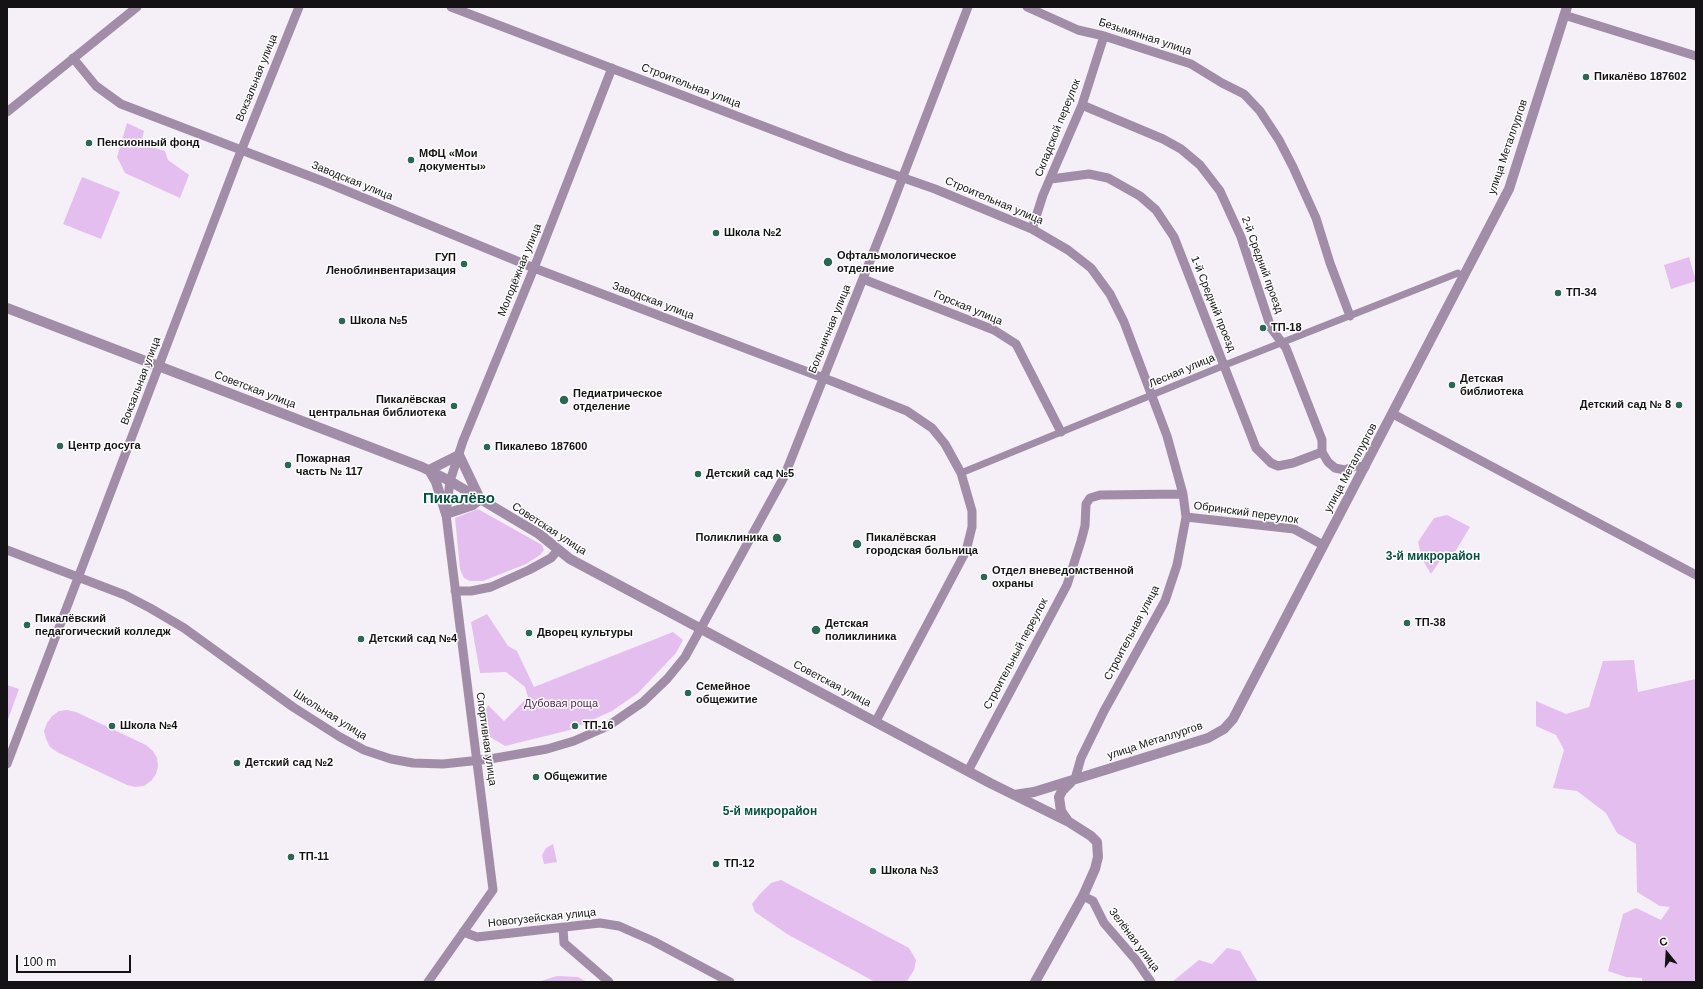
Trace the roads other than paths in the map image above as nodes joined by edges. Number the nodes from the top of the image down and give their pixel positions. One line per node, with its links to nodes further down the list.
1 (137, 7): 9 (street)
2 (299, 7): 13 (street, Вокзальная улица)
3 (451, 7): 10 (street, Строительная улица)
4 (968, 7): 14 (street, Больничная улица)
5 (1027, 7): 7 (street, Безымянная улица)
6 (1566, 11): 8 (street); 27 (street, улица Металлургов)
7 (1104, 36): 11 (street, Складской переулок); 21 (street, Безымянная улица)
8 (1696, 56)
9 (73, 58): 12 (street); 13 (street, Заводская улица)
10 (612, 68): 14 (street, Строительная улица); 17 (street, Молодёжная улица)
11 (1082, 105): 15 (street, Складской переулок); 22 (street, 2-й Средний проезд)
12 (7, 112)
13 (241, 151): 17 (street, Заводская улица); 24 (street, Вокзальная улица)
14 (903, 178): 16 (street, Строительная улица); 19 (street, Больничная улица)
15 (1051, 179): 16 (street, Складской переулок); 23 (street, 1-й Средний проезд)
16 (1032, 228): 26 (street, Строительная улица)
17 (534, 268): 25 (street, Заводская улица); 30 (street, Молодёжная улица)
18 (1458, 273): 21 (street, Лесная улица)
19 (863, 279): 25 (street, Больничная улица); 28 (street, Горская улица)
20 (7, 308): 24 (street, Советская улица)
21 (1350, 316): 22 (street, Лесная улица)
22 (1281, 343): 23 (street, Лесная улица); 29 (street, 2-й Средний проезд)
23 (1224, 365): 26 (street, Лесная улица); 29 (street, 1-й Средний проезд)
24 (160, 367): 32 (street, Советская улица); 43 (street, Вокзальная улица)
25 (824, 378): 33 (street, Заводская улица); 45 (street, Больничная улица)
26 (1151, 396): 28 (street, Лесная улица); 35 (street, Строительная улица)
27 (1393, 414): 31 (street, улица Металлургов); 42 (street)
28 (1061, 432): 33 (street, Лесная улица)
29 (1322, 452): 31 (street)
30 (459, 455): 32 (street); 34 (street, Молодёжная улица); 36 (street)
31 (1365, 466): 39 (street, улица Металлургов)
32 (429, 470): 34 (street, Советская улица); 37 (street)
33 (961, 473): 46 (street, Заводская улица)
34 (450, 481): 36 (street, Советская улица); 37 (street, Спортивная улица)
35 (1183, 494): 38 (street, Строительная улица); 50 (street, Строительный переулок)
36 (480, 499): 37 (street); 41 (street, Советская улица)
37 (446, 514): 44 (street, Спортивная улица)
38 (1186, 517): 39 (street, Обринский переулок); 51 (street, Строительная улица)
39 (1323, 545): 51 (street, улица Металлургов)
40 (7, 550): 43 (street, Школьная улица)
41 (558, 550): 44 (street); 45 (street, Советская улица)
42 (1696, 575)
43 (78, 577): 47 (street, Вокзальная улица); 48 (street, Школьная улица)
44 (455, 591): 48 (street, Спортивная улица)
45 (701, 628): 46 (street, Советская улица); 48 (street, Школьная улица)
46 (876, 721): 50 (street, Советская улица)
47 (11, 742): 49 (street, Вокзальная улица)
48 (477, 761): 56 (street, Спортивная улица)
49 (7, 764)
50 (968, 771): 52 (street, Советская улица)
51 (1075, 779): 52 (street, улица Металлургов); 53 (street)
52 (1014, 795): 53 (street, Советская улица)
53 (1069, 822): 54 (street, Советская улица)
54 (1082, 896): 60 (street); 61 (street, Зелёная улица)
55 (563, 928): 56 (street, Новогузейская улица); 58 (street); 59 (street, Новогузейская улица)
56 (464, 932): 57 (street, Спортивная улица)
57 (428, 982)
58 (609, 982)
59 (730, 982)
60 (1035, 982)
61 (1152, 982)

